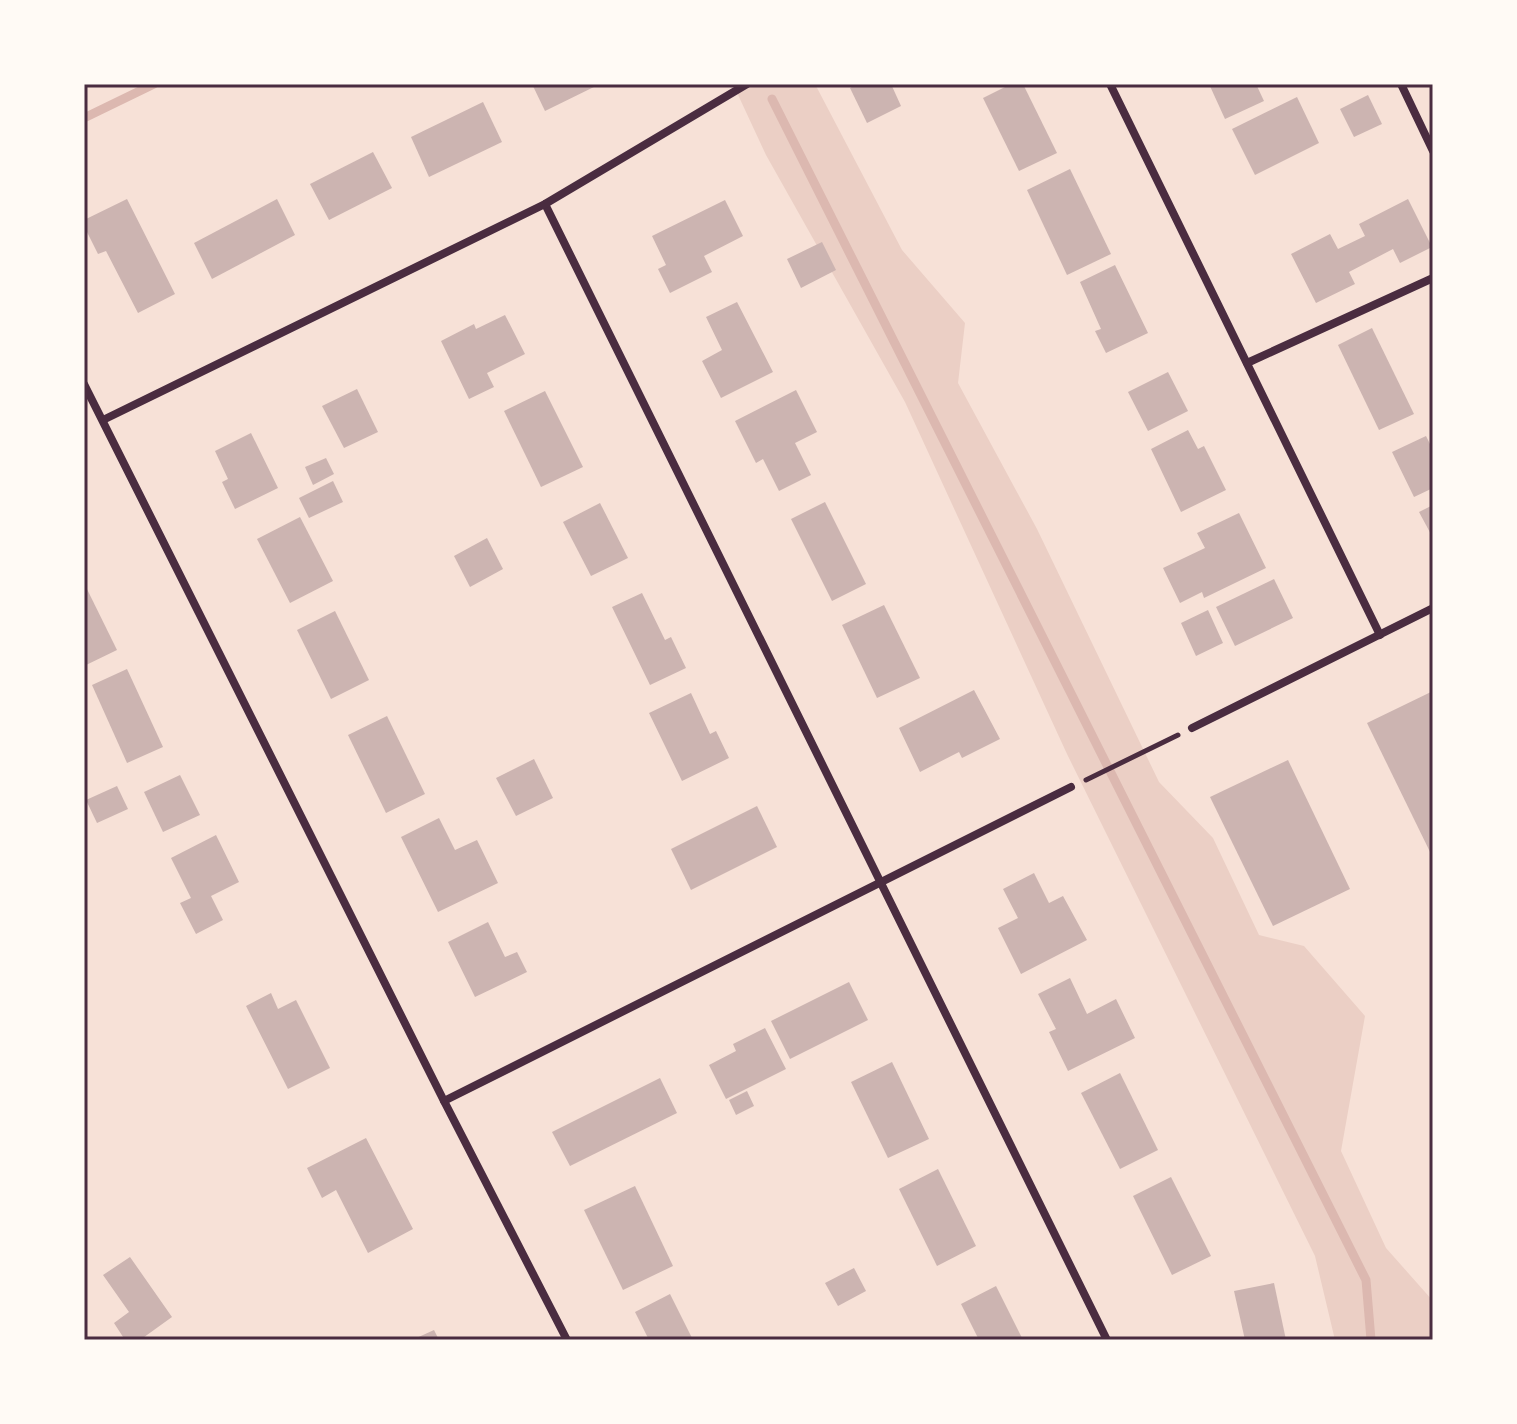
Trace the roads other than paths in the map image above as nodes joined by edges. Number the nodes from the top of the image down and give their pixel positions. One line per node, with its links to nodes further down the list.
1 (747, 84): 5 (street)
2 (1110, 84): 7 (street)
3 (1401, 84): 4 (street)
4 (1433, 151)
5 (545, 204): 9 (street); 14 (street)
6 (1433, 278): 7 (street)
7 (1247, 363): 11 (street)
8 (84, 384): 9 (street)
9 (103, 420): 15 (street)
10 (1433, 608): 11 (street)
11 (1380, 635): 12 (street)
12 (1192, 728)
13 (1071, 787): 14 (street)
14 (881, 882): 15 (street); 17 (street)
15 (444, 1101): 16 (street)
16 (567, 1340)
17 (1107, 1340)

